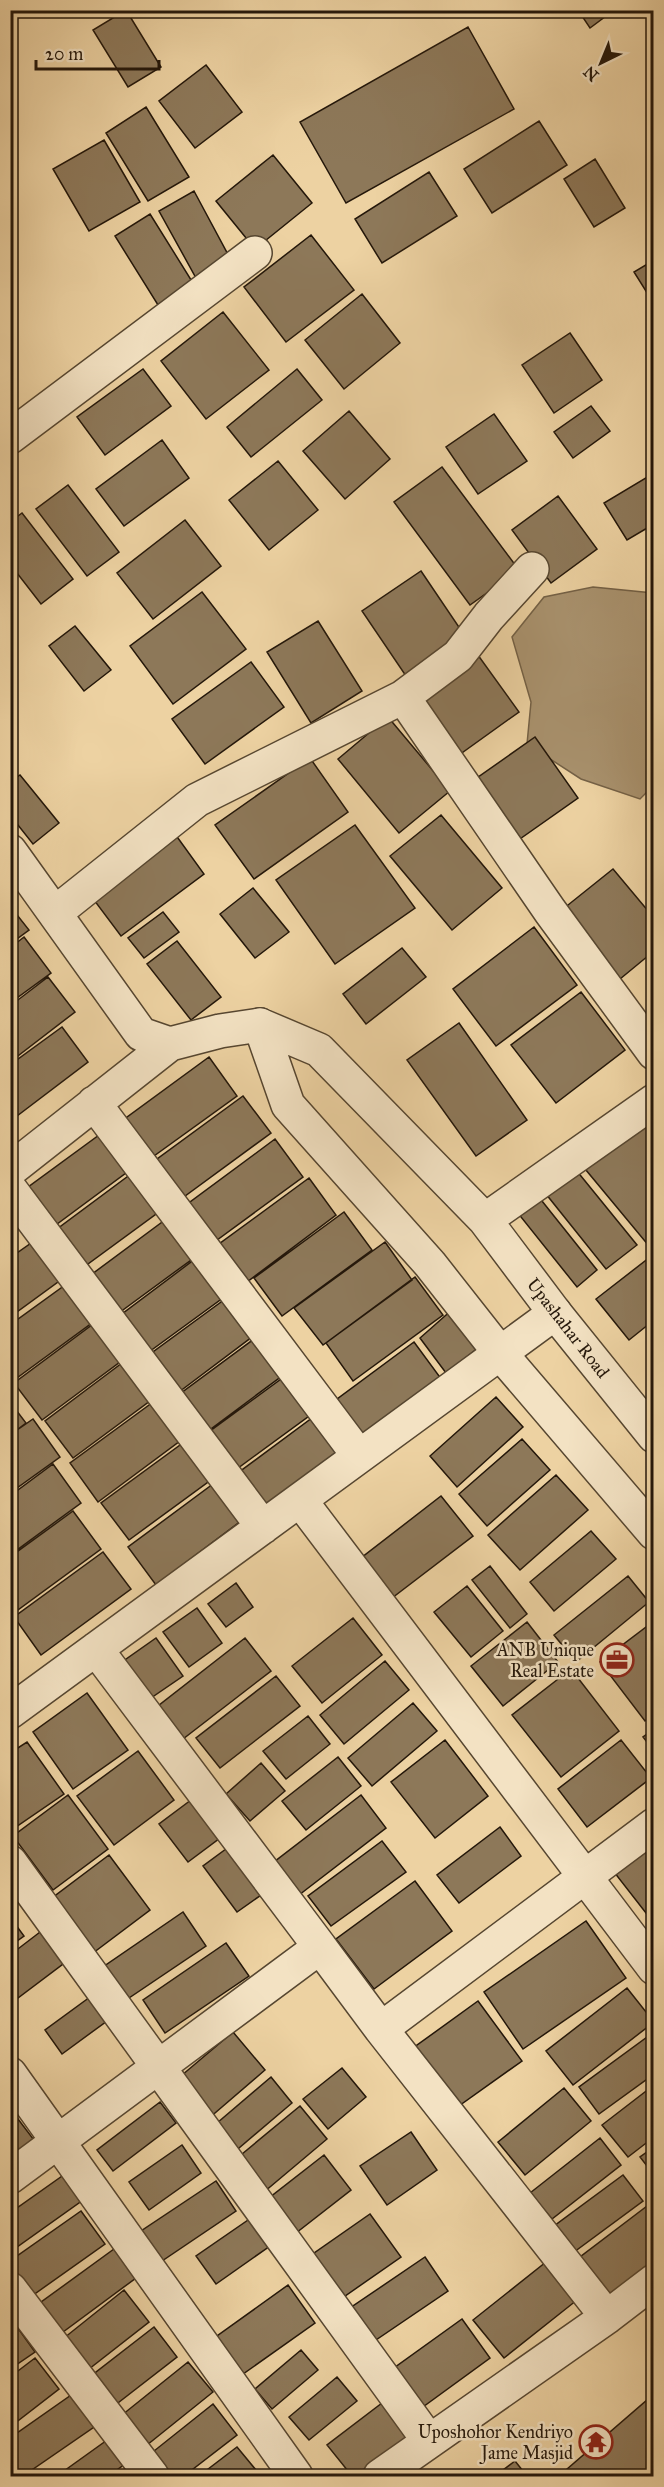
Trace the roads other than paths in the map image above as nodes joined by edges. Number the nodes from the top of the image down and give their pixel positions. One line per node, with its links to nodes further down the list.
1 (255, 253): 2 (street)
2 (10, 437)
3 (532, 569): 4 (street)
4 (403, 697): 6 (street); 9 (street)
5 (10, 851): 6 (street)
6 (55, 913): 8 (street)
7 (260, 1025): 8 (street); 14 (street, Upashahar Road); 16 (street)
8 (171, 1044): 11 (street)
9 (654, 1053)
10 (654, 1101): 14 (street)
11 (94, 1103): 12 (street); 18 (street)
12 (10, 1170)
13 (10, 1189): 20 (street)
14 (485, 1220): 15 (street, Upashahar Road)
15 (555, 1313): 16 (street); 17 (street, Upashahar Road)
16 (500, 1353): 18 (street); 21 (street)
17 (654, 1436)
18 (359, 1456): 19 (street)
19 (300, 1500): 20 (street); 26 (street)
20 (263, 1527): 22 (street)
21 (654, 1533)
22 (96, 1649): 23 (street); 27 (street)
23 (10, 1712)
24 (654, 1826): 26 (street)
25 (10, 1862): 30 (street)
26 (585, 1878): 28 (street); 29 (street)
27 (320, 1947): 29 (street); 30 (street)
28 (654, 1968)
29 (381, 2030): 36 (street)
30 (159, 2067): 32 (street); 37 (street)
31 (10, 2074): 32 (street)
32 (59, 2142): 33 (street); 40 (street)
33 (10, 2177)
34 (654, 2281): 36 (street)
35 (10, 2289): 39 (street)
36 (607, 2317): 37 (street)
37 (429, 2441): 38 (street)
38 (398, 2472)
39 (152, 2476)
40 (296, 2476)

